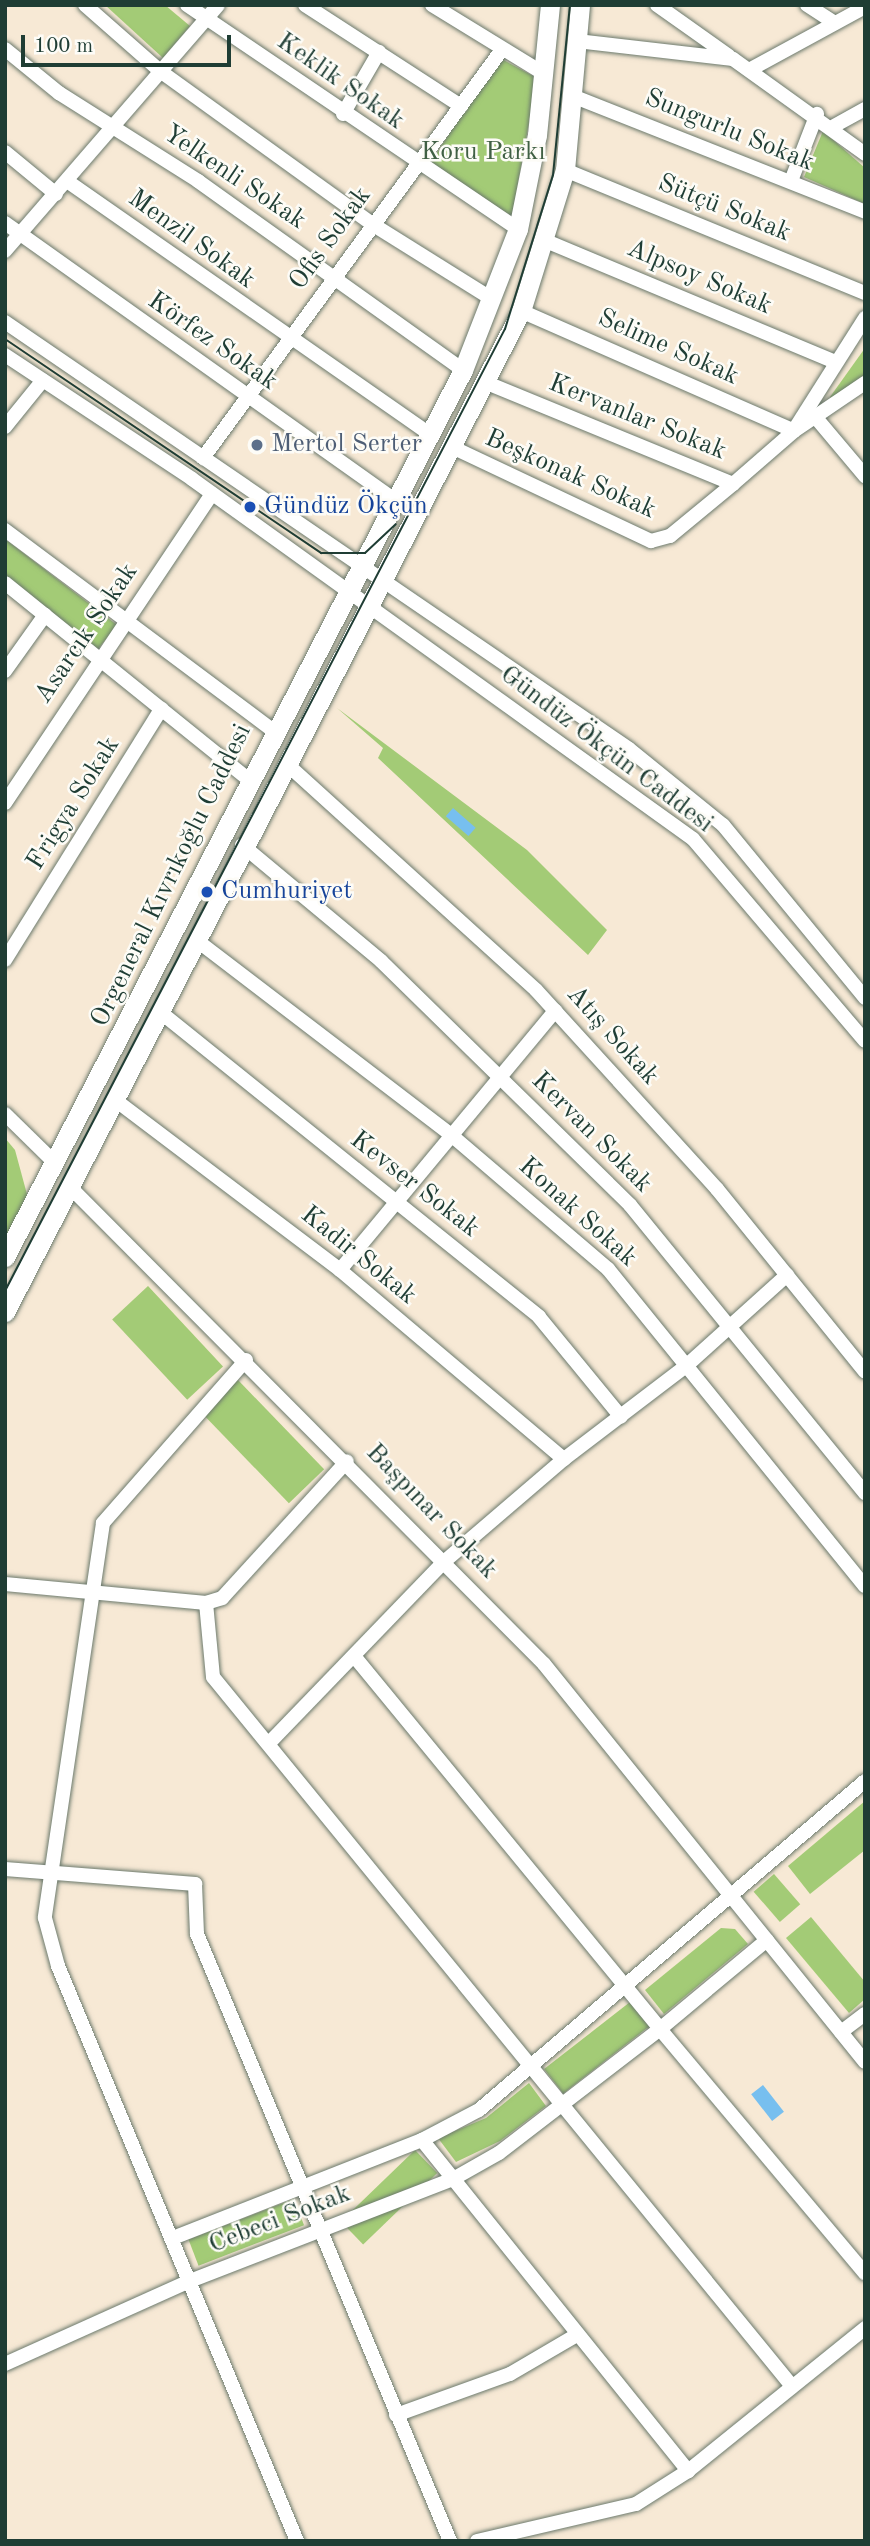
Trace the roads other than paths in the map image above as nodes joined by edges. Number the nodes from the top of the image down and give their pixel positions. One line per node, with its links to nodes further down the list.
1 (85, 5): 19 (street)
2 (187, 5): 11 (street, Keklik Sokak)
3 (218, 5): 11 (street)
4 (305, 5): 16 (street)
5 (432, 5): 15 (street)
6 (550, 5): 20 (main road, Orgeneral Kıvrıkoğlu Caddesi)
7 (580, 5): 13 (main road)
8 (657, 5): 17 (street)
9 (807, 5): 12 (street)
10 (865, 7): 12 (street)
11 (206, 19): 19 (street); 24 (street, Keklik Sokak)
12 (835, 23): 18 (street)
13 (576, 41): 17 (street); 21 (main road)
14 (5, 49): 27 (street, Yelkenli Sokak)
15 (501, 51): 20 (street); 22 (street, Ofis Sokak)
16 (379, 52): 22 (street); 24 (street)
17 (728, 58): 18 (street)
18 (751, 69): 25 (street)
19 (160, 71): 27 (street); 37 (street)
20 (543, 73): 38 (main road, Orgeneral Kıvrıkoğlu Caddesi)
21 (575, 97): 31 (main road); 33 (street, Sungurlu Sokak)
22 (461, 106): 30 (street, Ofis Sokak)
23 (865, 109): 26 (street)
24 (343, 114): 30 (street, Keklik Sokak)
25 (817, 114): 26 (street); 33 (street)
26 (834, 126): 29 (street)
27 (112, 127): 32 (street); 42 (street, Yelkenli Sokak)
28 (5, 152): 34 (street)
29 (865, 154)
30 (415, 164): 37 (street, Ofis Sokak); 38 (street, Keklik Sokak)
31 (565, 170): 40 (main road); 43 (street, Sütçü Sokak)
32 (67, 181): 34 (street); 48 (street, Menzil Sokak)
33 (791, 181): 35 (street, Sungurlu Sokak)
34 (56, 194): 39 (street)
35 (865, 212)
36 (5, 223): 39 (street, Körfez Sokak)
37 (372, 224): 42 (street, Ofis Sokak); 44 (street)
38 (518, 229): 44 (main road, Orgeneral Kıvrıkoğlu Caddesi)
39 (20, 236): 41 (street); 55 (street, Körfez Sokak)
40 (546, 241): 45 (main road); 50 (street, Alpsoy Sokak)
41 (5, 251)
42 (333, 276): 48 (street, Ofis Sokak); 51 (street, Yelkenli Sokak)
43 (865, 293)
44 (492, 299): 51 (main road, Orgeneral Kıvrıkoğlu Caddesi)
45 (522, 311): 53 (main road); 58 (street, Selime Sokak)
46 (5, 322): 61 (street, Gündüz Ökçün Caddesi)
47 (863, 324): 50 (street)
48 (289, 339): 55 (street, Ofis Sokak); 59 (street, Menzil Sokak)
49 (5, 355): 52 (street, Gündüz Ökçün Caddesi)
50 (833, 361): 58 (street)
51 (463, 370): 59 (main road, Orgeneral Kıvrıkoğlu Caddesi)
52 (43, 380): 57 (street); 64 (street, Gündüz Ökçün Caddesi)
53 (487, 383): 60 (main road); 63 (street, Kervanlar Sokak)
54 (865, 383): 56 (street)
55 (246, 396): 61 (street, Ofis Sokak); 65 (street, Körfez Sokak)
56 (817, 419): 58 (street); 62 (street)
57 (5, 427)
58 (794, 431): 63 (street, Kervanlar Sokak)
59 (427, 432): 65 (main road, Orgeneral Kıvrıkoğlu Caddesi)
60 (453, 448): 63 (street, Beşkonak Sokak); 69 (main road)
61 (203, 458): 67 (street, Gündüz Ökçün Caddesi)
62 (865, 476)
63 (733, 484)
64 (212, 494): 70 (street, Gündüz Ökçün Caddesi); 73 (street, Asarcık Sokak)
65 (392, 498): 67 (main road, Orgeneral Kıvrıkoğlu Caddesi)
66 (5, 530): 73 (street)
67 (358, 568): 69 (street, Gündüz Ökçün Caddesi); 70 (main road, Orgeneral Kıvrıkoğlu Caddesi)
68 (5, 583): 72 (street)
69 (379, 583): 71 (main road); 84 (street, Gündüz Ökçün Caddesi)
70 (345, 592): 71 (street, Gündüz Ökçün Caddesi); 77 (main road, Orgeneral Kıvrıkoğlu Caddesi)
71 (368, 607): 78 (main road); 87 (street, Gündüz Ökçün Caddesi)
72 (45, 615): 74 (street); 75 (street)
73 (124, 622): 74 (street, Asarcık Sokak); 77 (street)
74 (99, 659): 76 (street); 80 (street, Asarcık Sokak)
75 (5, 671)
76 (161, 709): 79 (street); 83 (street, Frigya Sokak)
77 (272, 730): 79 (main road, Orgeneral Kıvrıkoğlu Caddesi)
78 (289, 765): 81 (main road); 86 (street, Atış Sokak)
79 (248, 779): 92 (main road, Orgeneral Kıvrıkoğlu Caddesi)
80 (5, 803)
81 (242, 845): 82 (main road); 88 (street, Kervan Sokak)
82 (195, 939): 85 (main road); 91 (street, Konak Sokak)
83 (5, 960)
84 (865, 998)
85 (159, 1011): 89 (main road); 94 (street, Kevser Sokak)
86 (555, 1011): 88 (street); 97 (street, Atış Sokak)
87 (865, 1041)
88 (500, 1076): 91 (street); 99 (street, Kervan Sokak)
89 (114, 1099): 93 (main road); 96 (street, Kadir Sokak)
90 (5, 1114): 92 (street)
91 (450, 1134): 94 (street); 101 (street, Konak Sokak)
92 (55, 1163): 95 (main road, Orgeneral Kıvrıkoğlu Caddesi)
93 (70, 1187): 98 (main road); 100 (street, Başpınar Sokak)
94 (394, 1200): 96 (street); 103 (street, Kevser Sokak)
95 (5, 1257)
96 (340, 1270): 104 (street, Kadir Sokak)
97 (787, 1275): 99 (street); 102 (street, Atış Sokak)
98 (5, 1312)
99 (730, 1328): 101 (street); 106 (street, Kervan Sokak)
100 (246, 1360): 105 (street, Başpınar Sokak); 110 (street)
101 (686, 1366): 103 (street); 109 (street, Konak Sokak)
102 (865, 1372)
103 (621, 1417): 104 (street)
104 (564, 1459): 107 (street)
105 (347, 1461): 107 (street, Başpınar Sokak); 111 (street)
106 (865, 1493)
107 (445, 1561): 112 (street); 117 (street, Başpınar Sokak)
108 (5, 1584): 110 (street)
109 (865, 1586)
110 (88, 1592): 111 (street); 116 (street)
111 (206, 1603): 113 (street)
112 (354, 1656): 113 (street); 119 (street)
113 (270, 1742): 124 (street)
114 (865, 1781): 117 (street)
115 (5, 1868): 116 (street)
116 (50, 1870): 128 (street); 130 (street)
117 (732, 1895): 118 (street, Başpınar Sokak); 119 (street)
118 (766, 1940): 121 (street, Cebeci Sokak); 122 (street, Başpınar Sokak)
119 (625, 1985): 121 (street); 124 (street)
120 (865, 2014): 122 (street)
121 (660, 2029): 125 (street, Cebeci Sokak); 131 (street)
122 (841, 2032): 123 (street, Başpınar Sokak)
123 (865, 2062)
124 (530, 2067): 125 (street); 126 (street)
125 (563, 2105): 127 (street, Cebeci Sokak); 136 (street)
126 (422, 2140): 127 (street); 128 (street)
127 (453, 2179): 129 (street, Cebeci Sokak); 134 (street)
128 (303, 2185): 129 (street); 130 (street)
129 (321, 2231): 132 (street, Cebeci Sokak); 137 (street)
130 (173, 2238): 132 (street)
131 (865, 2273)
132 (190, 2281): 135 (street, Cebeci Sokak); 139 (street)
133 (865, 2328): 136 (street)
134 (575, 2336): 137 (street); 138 (street)
135 (5, 2364)
136 (791, 2385): 138 (street)
137 (396, 2414): 140 (street)
138 (688, 2471): 141 (street)
139 (297, 2541)
140 (450, 2541)
141 (477, 2541)

